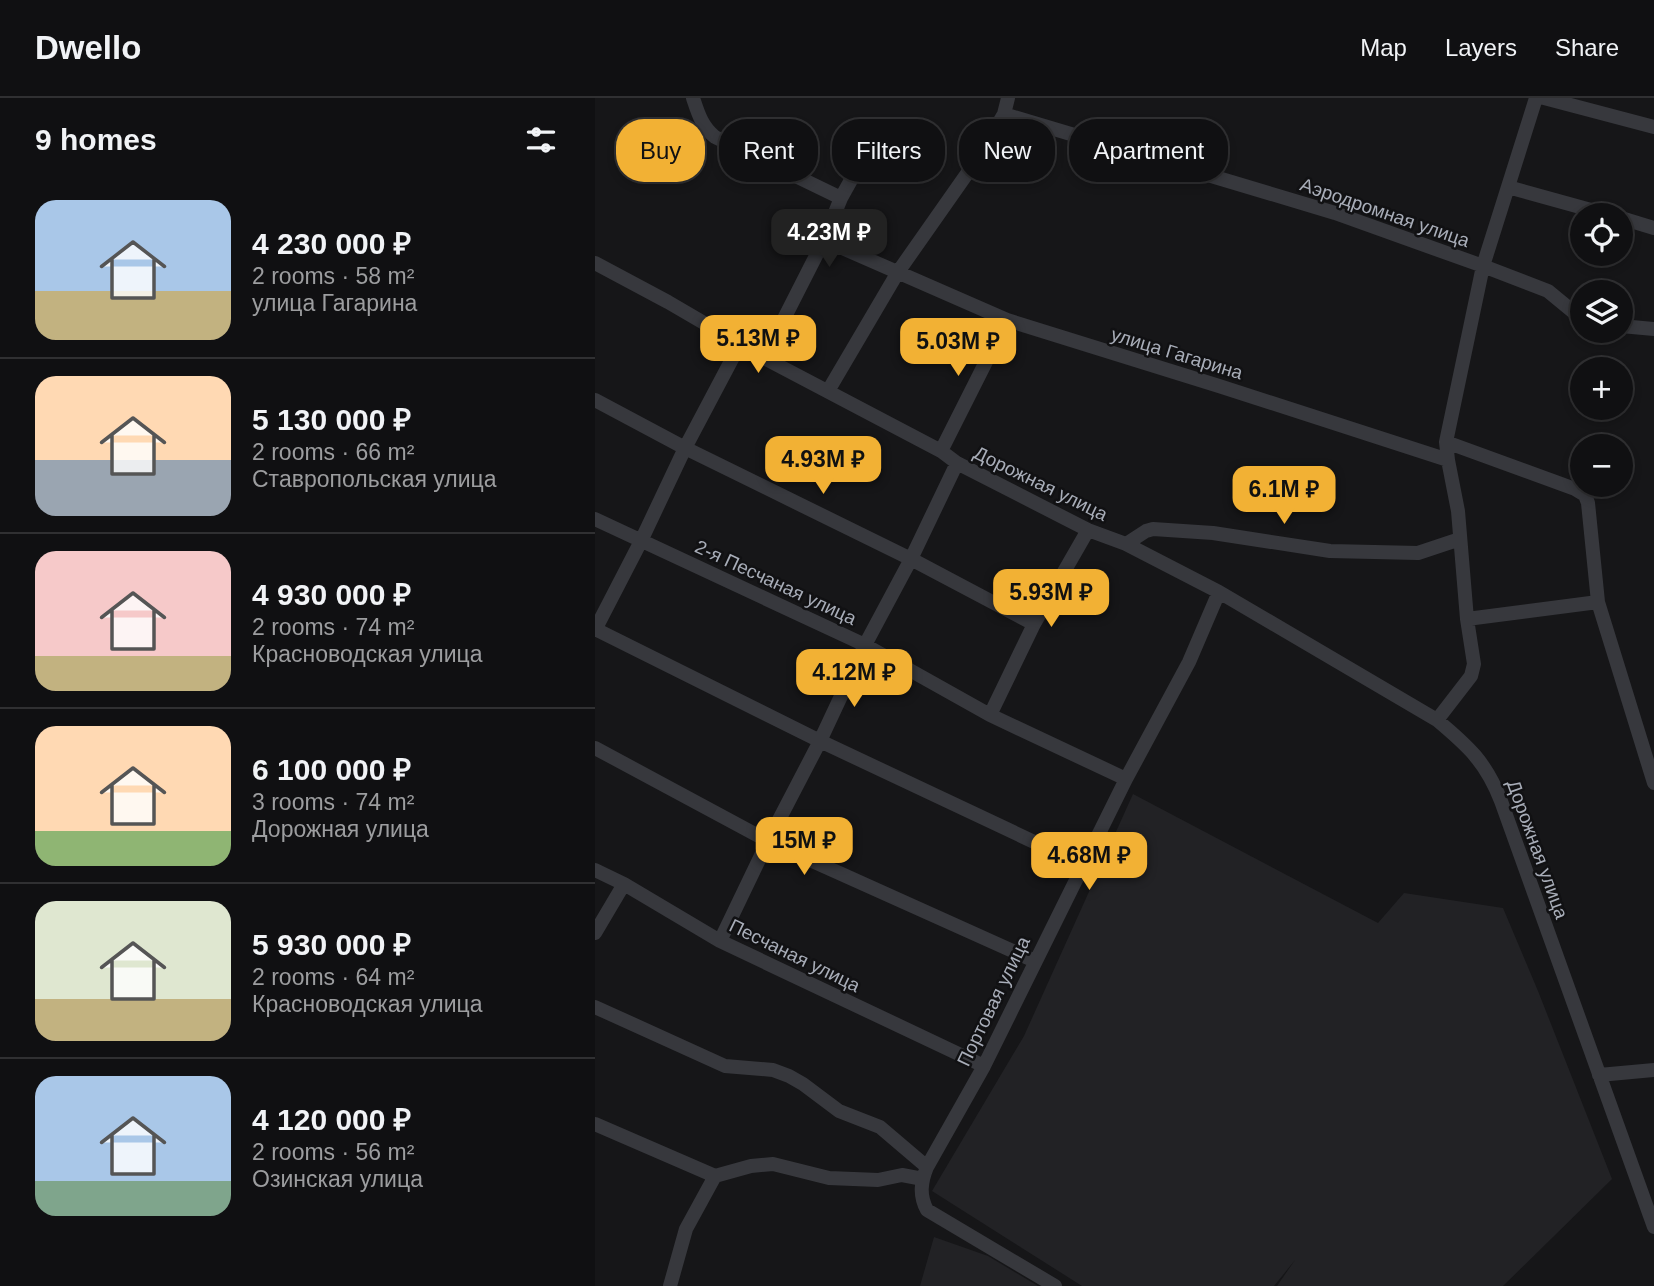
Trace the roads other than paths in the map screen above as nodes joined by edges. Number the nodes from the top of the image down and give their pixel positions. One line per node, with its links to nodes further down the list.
1 (693, 98): 9 (street)
2 (1008, 98): 5 (street)
3 (1535, 98): 8 (street)
4 (1544, 98): 6 (street)
5 (1004, 114): 15 (street, Аэродромная улица); 16 (street)
6 (1654, 127)
7 (850, 182): 9 (street)
8 (1508, 187): 10 (street); 15 (street)
9 (841, 198): 13 (street)
10 (1570, 204)
11 (1633, 222): 12 (street)
12 (1654, 228)
13 (824, 240): 16 (street, улица Гагарина); 22 (street)
14 (595, 263): 21 (street, Дорожная улица)
15 (1483, 266): 17 (street, Аэродромная улица); 25 (street)
16 (898, 272): 18 (street, улица Гагарина); 23 (street)
17 (1570, 309)
18 (1007, 320): 27 (street); 28 (street, улица Гагарина)
19 (1633, 327): 20 (street)
20 (1654, 329)
21 (740, 344): 22 (street, Дорожная улица); 26 (street)
22 (764, 358): 23 (street, Дорожная улица)
23 (828, 391): 27 (street, Дорожная улица)
24 (595, 400): 26 (street)
25 (1446, 442): 28 (street); 37 (street)
26 (685, 448): 33 (street); 35 (street)
27 (941, 451): 29 (street, Дорожная улица)
28 (1448, 460): 32 (street)
29 (957, 463): 31 (street, Дорожная улица); 35 (street)
30 (595, 519): 33 (street, 2-я Песчаная улица)
31 (1088, 530): 34 (street, Дорожная улица); 39 (street)
32 (1460, 539): 34 (street); 38 (street)
33 (641, 541): 40 (street); 41 (street, 2-я Песчаная улица)
34 (1126, 544): 36 (street, Дорожная улица)
35 (911, 559): 39 (street); 41 (street)
36 (1219, 592): 43 (street, Дорожная улица); 46 (street, Портовая улица)
37 (1598, 602): 38 (street); 47 (street)
38 (1467, 619): 43 (street)
39 (1034, 624): 42 (street)
40 (595, 629): 44 (street)
41 (865, 645): 42 (street, 2-я Песчаная улица); 44 (street)
42 (990, 715): 46 (street, 2-я Песчаная улица)
43 (1437, 720): 58 (street, Дорожная улица)
44 (820, 741): 48 (street); 49 (street)
45 (595, 748): 48 (street)
46 (1126, 779): 49 (street, Портовая улица)
47 (1654, 783)
48 (768, 841): 53 (street); 54 (street)
49 (1083, 865): 54 (street, Портовая улица)
50 (595, 870): 51 (street, Песчаная улица)
51 (624, 884): 52 (street); 53 (street, Песчаная улица)
52 (595, 933)
53 (720, 941): 56 (street, Песчаная улица)
54 (1035, 961): 56 (street, Портовая улица)
55 (595, 1007): 60 (street)
56 (984, 1066): 60 (street, Портовая улица)
57 (1654, 1070): 58 (street)
58 (1599, 1075): 62 (street, Дорожная улица)
59 (595, 1124): 61 (street)
60 (925, 1173): 61 (street); 64 (street, Портовая улица)
61 (715, 1176): 63 (street)
62 (1654, 1227)
63 (670, 1286)
64 (1055, 1286)

